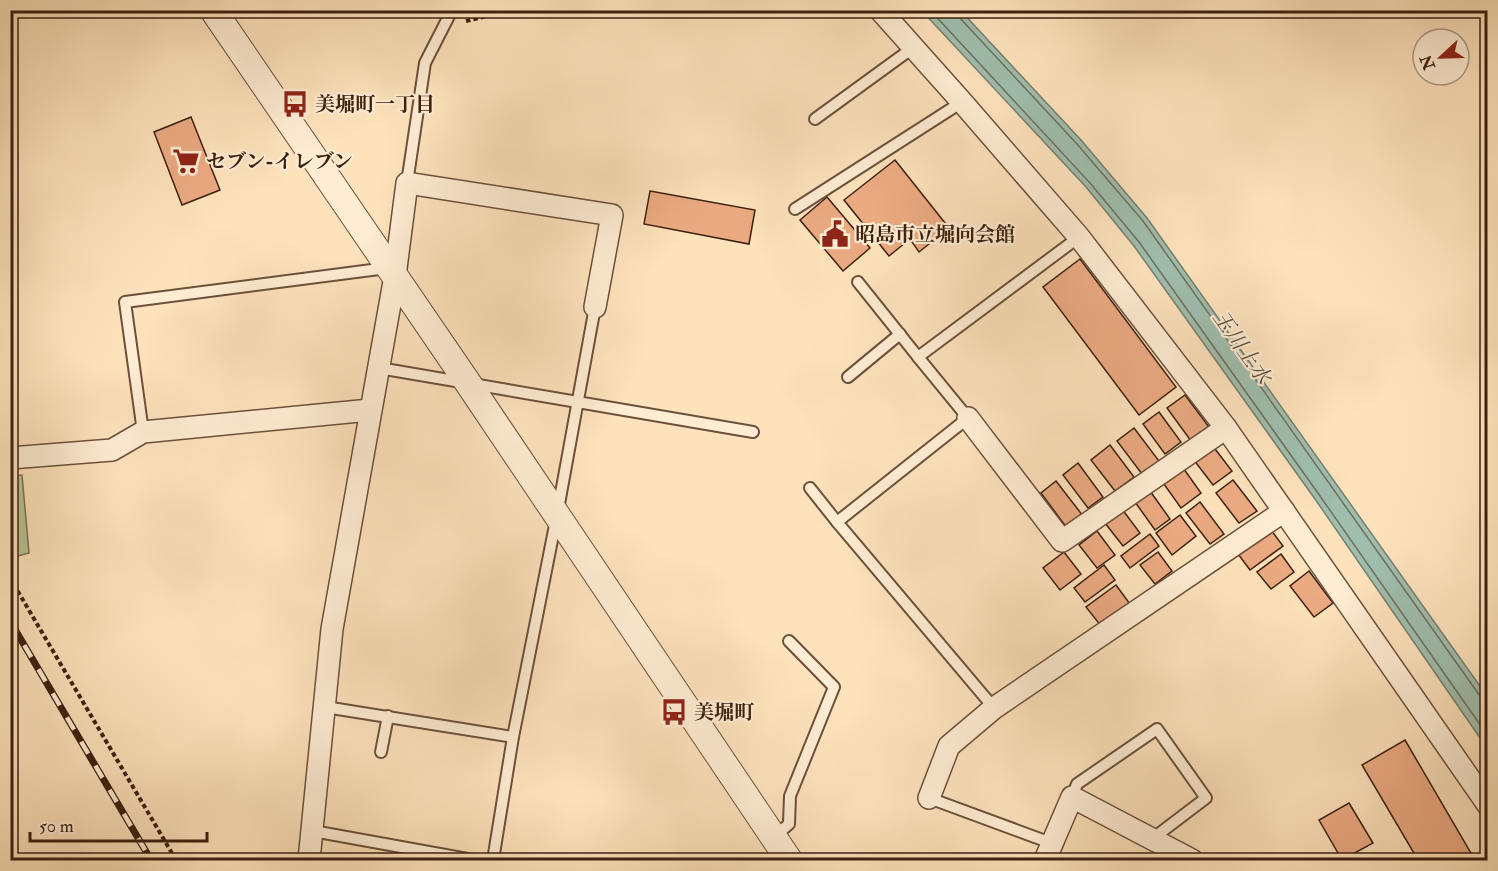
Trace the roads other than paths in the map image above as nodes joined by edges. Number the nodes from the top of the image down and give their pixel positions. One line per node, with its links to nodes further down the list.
1 (213, 10): 10 (street)
2 (452, 10): 7 (lane)
3 (880, 10): 4 (street)
4 (914, 47): 5 (street); 6 (lane)
5 (962, 102): 8 (lane); 9 (street)
6 (815, 119)
7 (407, 183): 10 (street); 12 (street)
8 (795, 209)
9 (1079, 237): 14 (lane); 21 (street)
10 (392, 272): 15 (street); 17 (street); 22 (lane)
11 (858, 282): 13 (lane)
12 (595, 307): 18 (lane)
13 (900, 334): 14 (lane); 16 (lane)
14 (918, 357): 20 (lane)
15 (379, 368): 17 (lane); 19 (street)
16 (848, 377)
17 (468, 383): 18 (lane); 27 (street)
18 (577, 401): 23 (lane); 27 (lane)
19 (370, 410): 22 (street); 30 (street)
20 (968, 418): 21 (street); 28 (lane)
21 (1226, 428): 26 (street)
22 (143, 432): 24 (street)
23 (753, 432)
24 (10, 458)
25 (810, 488): 28 (lane)
26 (1284, 511): 31 (street); 37 (street)
27 (557, 515): 33 (lane); 39 (street)
28 (837, 522): 31 (lane)
29 (789, 641): 39 (lane)
30 (325, 707): 32 (lane); 38 (street)
31 (993, 708): 36 (street)
32 (388, 716): 33 (lane); 34 (lane)
33 (513, 737): 44 (lane)
34 (381, 752)
35 (1072, 797): 40 (street); 40 (lane); 41 (street)
36 (929, 798): 41 (lane)
37 (1488, 805)
38 (313, 831): 42 (street); 43 (lane)
39 (774, 837): 45 (street)
40 (1152, 839): 46 (street)
41 (1048, 852)
42 (309, 861)
43 (473, 861)
44 (493, 861)
45 (789, 861)
46 (1192, 861)

